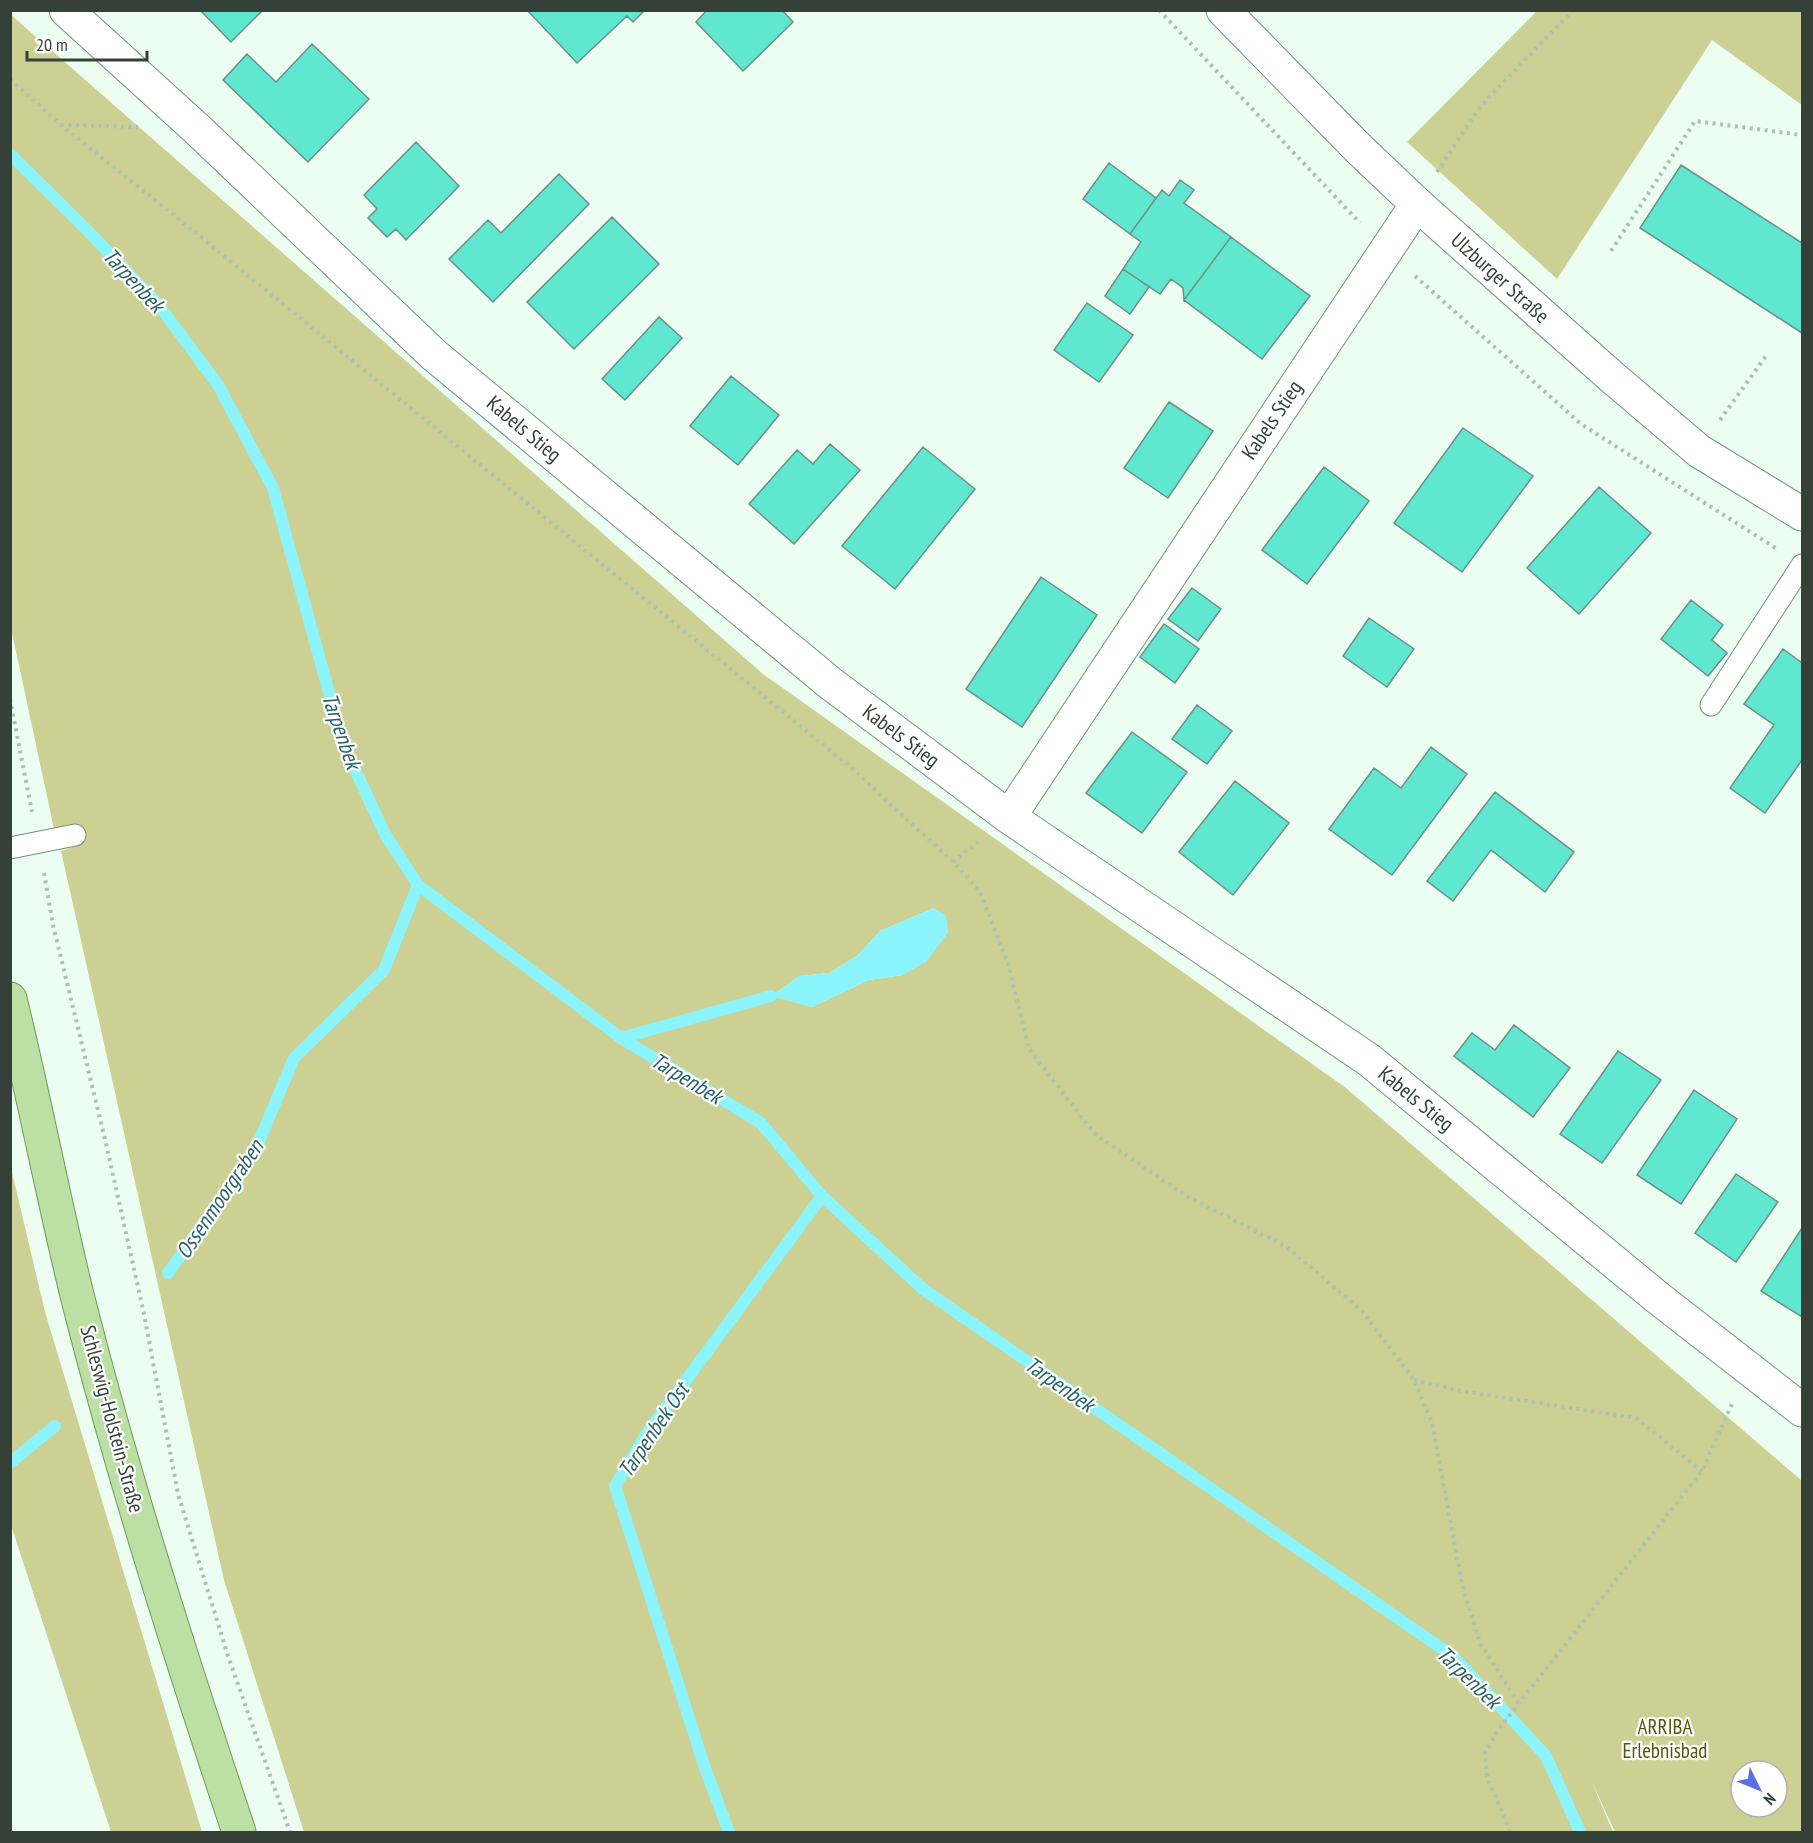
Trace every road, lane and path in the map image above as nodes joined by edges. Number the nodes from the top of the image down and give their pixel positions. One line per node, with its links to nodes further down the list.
1 (66, 10): 19 (street, Kabels Stieg)
2 (1159, 10): 11 (path)
3 (1223, 10): 10 (street, Ulzburger Straße)
4 (1573, 10): 9 (path)
5 (10, 79): 6 (path)
6 (61, 125): 7 (path); 25 (path)
7 (140, 127)
8 (1803, 135): 12 (path)
9 (1436, 174)
10 (1417, 204): 11 (street, Kabels Stieg); 14 (street, Ulzburger Straße)
11 (1386, 250): 16 (path); 19 (street, Kabels Stieg)
12 (1611, 251)
13 (1768, 353): 14 (path)
14 (1699, 451): 15 (street, Ulzburger Straße)
15 (1803, 514)
16 (1802, 565): 18 (lane)
17 (10, 699): 21 (path)
18 (1711, 705)
19 (1009, 817): 24 (street, Kabels Stieg)
20 (75, 836): 21 (lane)
21 (38, 843): 22 (lane); 30 (path)
22 (10, 848)
23 (10, 999): 29 (main road, Schleswig-Holstein-Straße)
24 (1748, 1368): 26 (street, Kabels Stieg); 27 (path)
25 (1414, 1380): 27 (path); 28 (path)
26 (1803, 1410)
27 (1702, 1471): 28 (path)
28 (1520, 1705): 31 (path)
29 (239, 1833)
30 (290, 1833)
31 (1510, 1833)

